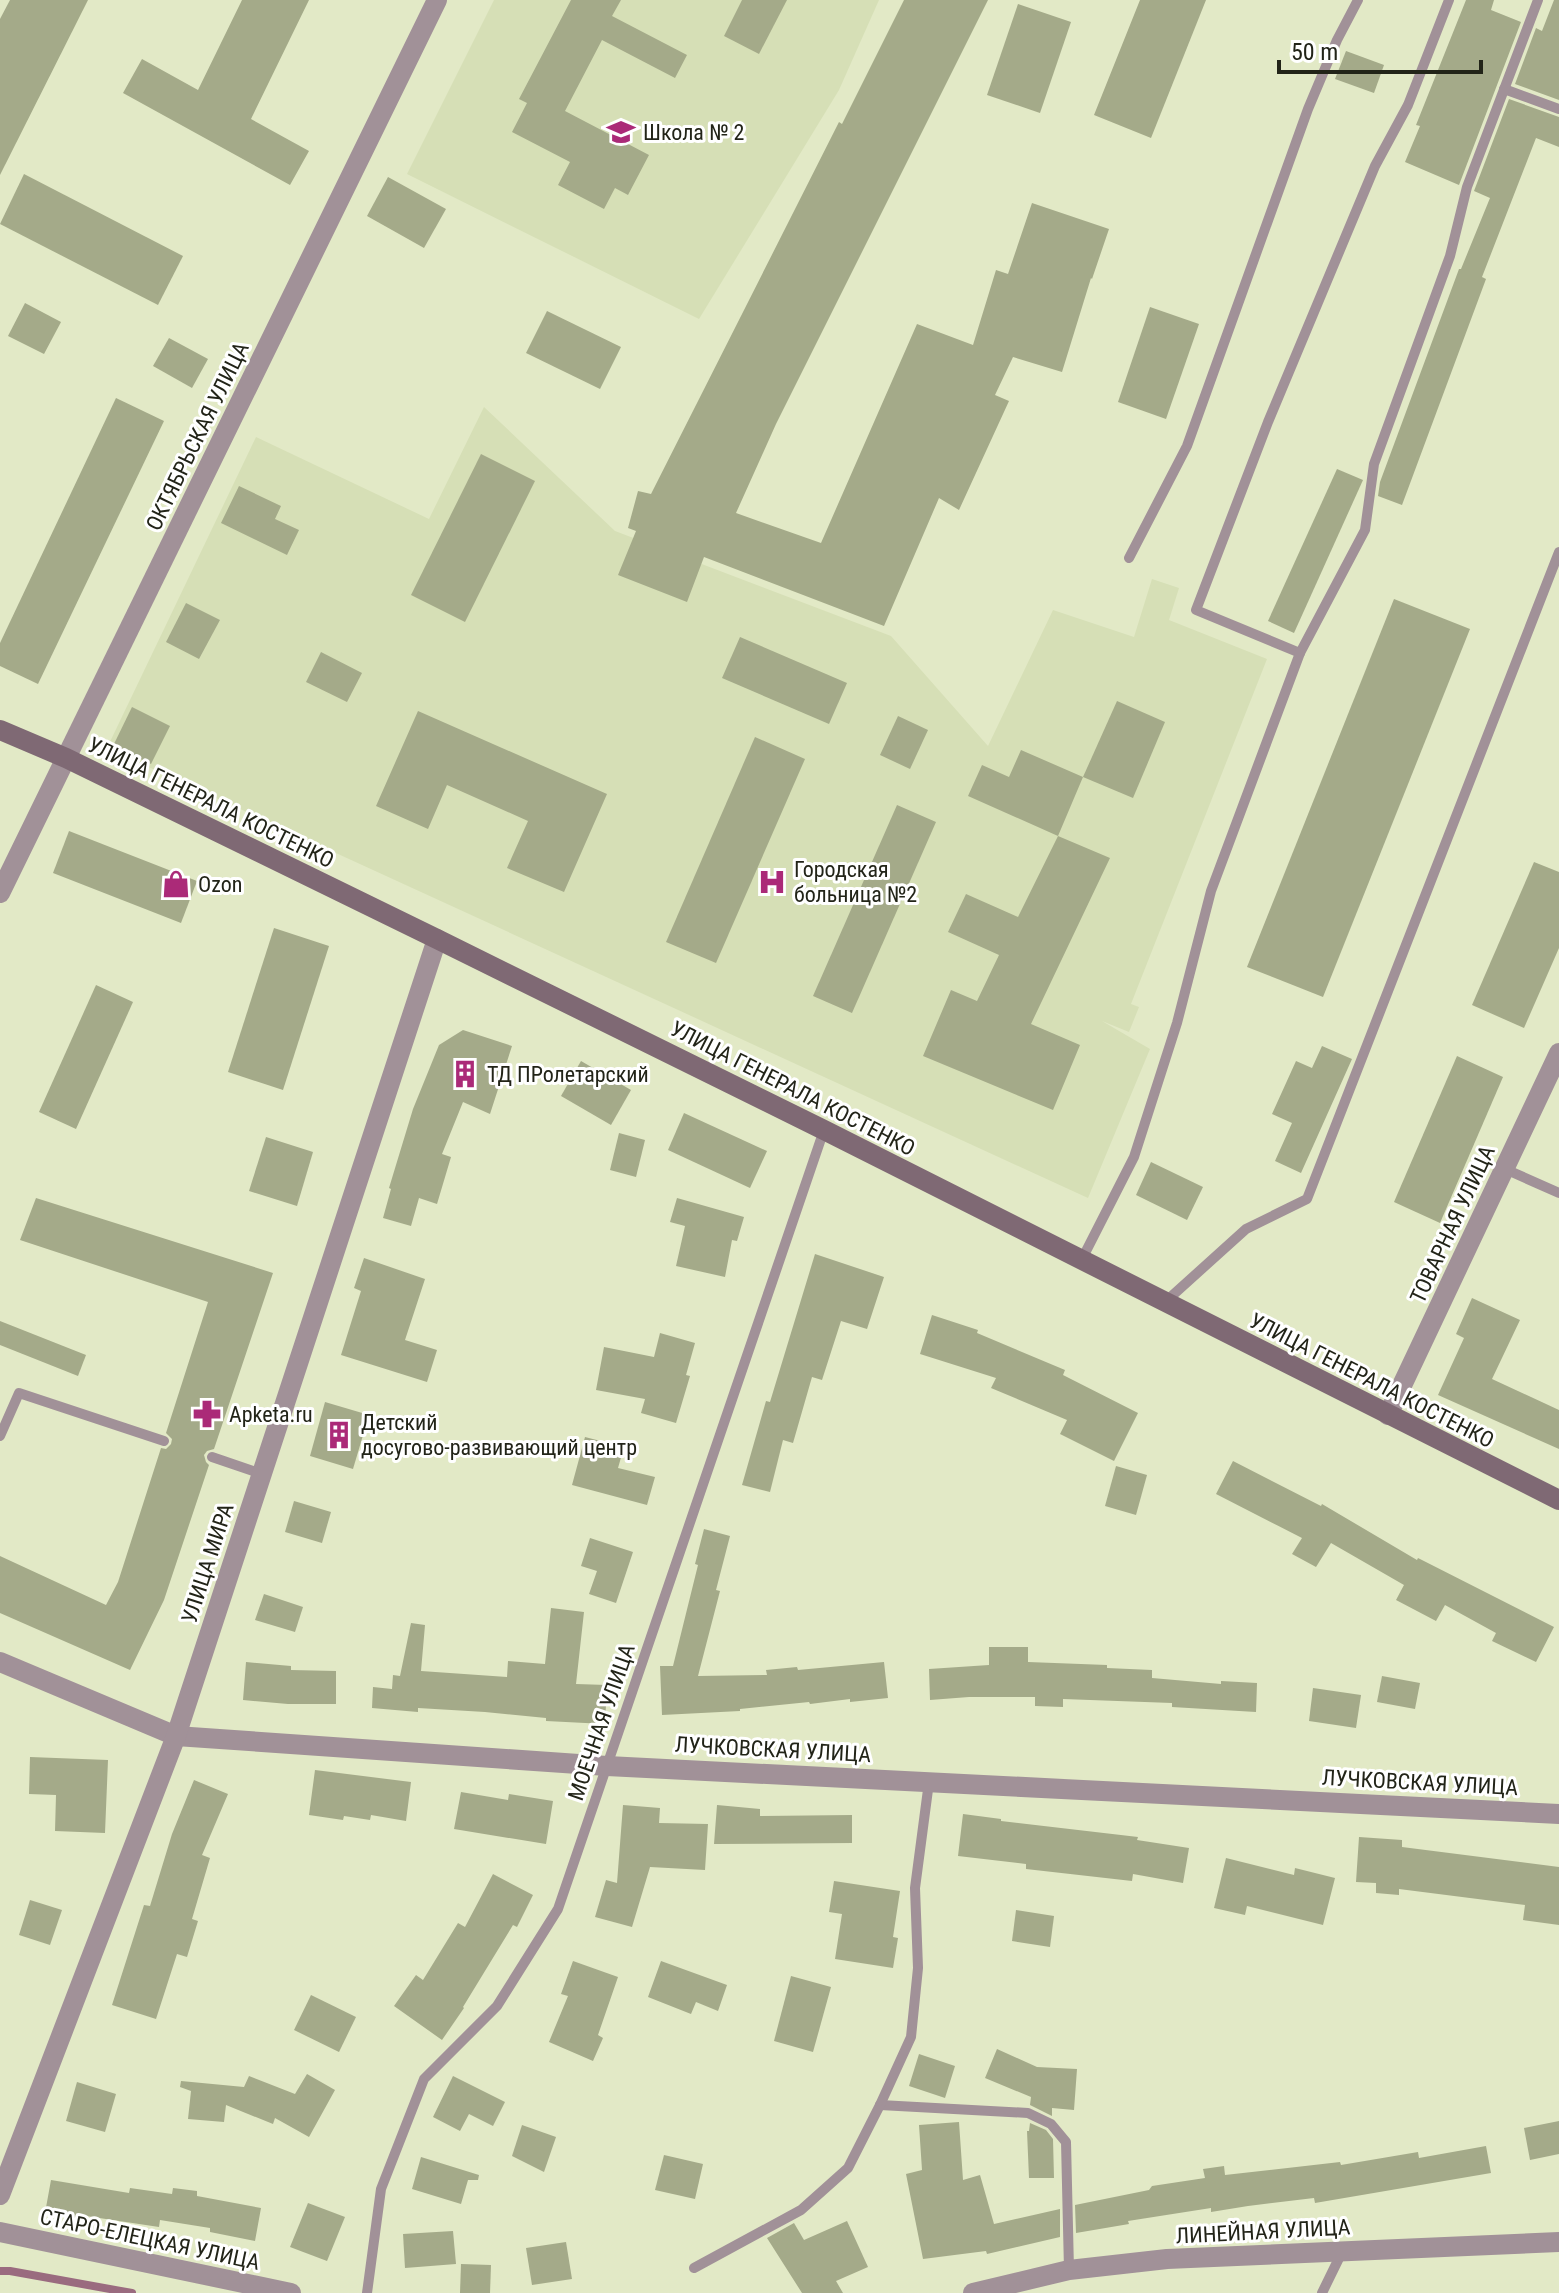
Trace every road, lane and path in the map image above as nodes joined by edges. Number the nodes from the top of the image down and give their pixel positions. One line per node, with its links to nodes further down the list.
1 (437, 0): 11 (street, ОКТЯБРЬСКАЯ УЛИЦА)
2 (1358, 0): 8 (lane)
3 (1449, 0): 9 (lane)
4 (1538, 0): 5 (lane)
5 (1504, 89): 6 (lane); 9 (lane)
6 (1559, 109)
7 (1559, 552): 19 (lane)
8 (1129, 558)
9 (1300, 653): 18 (lane)
10 (0, 730): 11 (main road, УЛИЦА ГЕНЕРАЛА КОСТЕНКО)
11 (66, 758): 12 (street, ОКТЯБРЬСКАЯ УЛИЦА); 13 (main road, УЛИЦА ГЕНЕРАЛА КОСТЕНКО)
12 (0, 893)
13 (437, 939): 15 (main road, УЛИЦА ГЕНЕРАЛА КОСТЕНКО); 24 (street, УЛИЦА МИРА)
14 (1559, 1053): 16 (street, ТОВАРНАЯ УЛИЦА)
15 (824, 1130): 18 (main road, УЛИЦА ГЕНЕРАЛА КОСТЕНКО); 28 (lane, МОЕЧНАЯ УЛИЦА)
16 (1505, 1169): 17 (lane); 20 (street, ТОВАРНАЯ УЛИЦА)
17 (1559, 1193)
18 (1081, 1261): 19 (main road, УЛИЦА ГЕНЕРАЛА КОСТЕНКО)
19 (1164, 1303): 20 (main road, УЛИЦА ГЕНЕРАЛА КОСТЕНКО)
20 (1388, 1415): 25 (main road, УЛИЦА ГЕНЕРАЛА КОСТЕНКО)
21 (0, 1436): 22 (lane)
22 (164, 1441)
23 (212, 1457): 24 (lane)
24 (262, 1474): 27 (street, УЛИЦА МИРА)
25 (1559, 1500)
26 (0, 1662): 27 (street, ЛУЧКОВСКАЯ УЛИЦА)
27 (176, 1736): 28 (street, ЛУЧКОВСКАЯ УЛИЦА); 32 (street, УЛИЦА МИРА)
28 (607, 1766): 29 (street, ЛУЧКОВСКАЯ УЛИЦА); 39 (lane, МОЕЧНАЯ УЛИЦА)
29 (929, 1780): 30 (street, ЛУЧКОВСКАЯ УЛИЦА); 31 (lane)
30 (1559, 1814)
31 (880, 2105): 36 (lane); 37 (lane)
32 (0, 2195)
33 (0, 2232): 38 (street, СТАРО-ЕЛЕЦКАЯ УЛИЦА)
34 (1559, 2242): 35 (street, ЛИНЕЙНАЯ УЛИЦА)
35 (1342, 2251): 37 (street, ЛИНЕЙНАЯ УЛИЦА); 41 (lane)
36 (694, 2268)
37 (1069, 2270): 40 (street, ЛИНЕЙНАЯ УЛИЦА)
38 (291, 2293)
39 (367, 2293)
40 (973, 2293)
41 (1322, 2293)

